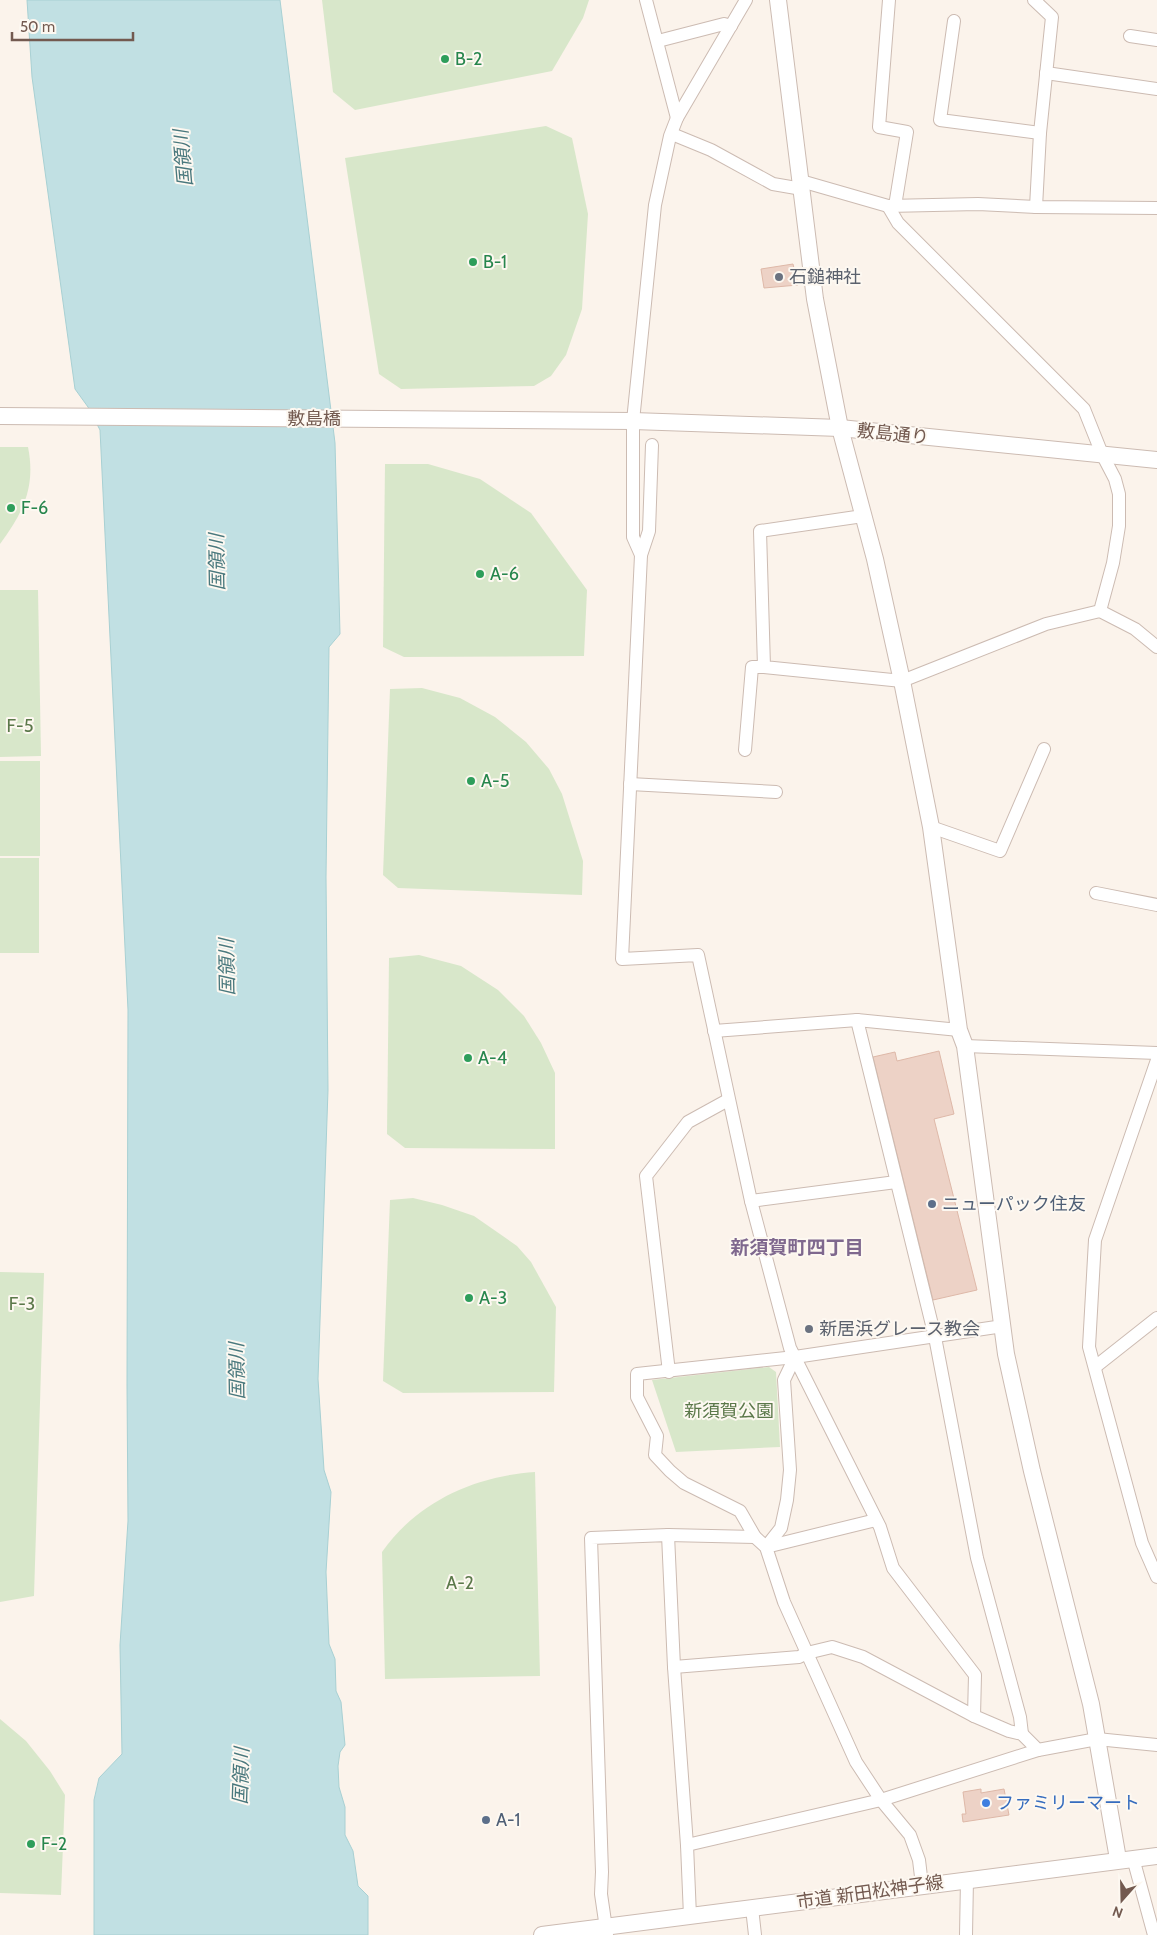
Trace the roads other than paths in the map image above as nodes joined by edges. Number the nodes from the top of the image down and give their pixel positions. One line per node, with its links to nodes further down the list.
1 (646, 0): 10 (street)
2 (746, 0): 7 (street)
3 (778, 0): 16 (street)
4 (889, 0): 17 (street)
5 (1034, 0): 11 (street)
6 (954, 20): 14 (street)
7 (731, 26): 10 (street); 13 (street)
8 (1130, 36): 9 (street)
9 (1157, 40)
10 (658, 42): 13 (street)
11 (1046, 73): 12 (street); 14 (street)
12 (1157, 89)
13 (677, 118): 15 (street)
14 (1040, 133): 18 (street)
15 (672, 134): 16 (street); 21 (street)
16 (801, 185): 17 (street); 22 (street)
17 (891, 206): 18 (street); 24 (street)
18 (1036, 207): 19 (street)
19 (1157, 208)
20 (0, 416): 21 (street, 敷島橋)
21 (631, 421): 22 (street, 敷島通り); 27 (street)
22 (840, 428): 24 (street, 敷島通り); 26 (street)
23 (652, 445): 27 (street)
24 (1102, 454): 25 (street, 敷島通り); 28 (street)
25 (1157, 460)
26 (863, 516): 30 (street); 31 (street)
27 (641, 555): 34 (street)
28 (1100, 611): 29 (street); 31 (street)
29 (1157, 647)
30 (764, 667): 31 (street); 33 (street)
31 (902, 681): 36 (street)
32 (1044, 749): 36 (street)
33 (745, 750)
34 (630, 784): 35 (street); 41 (street)
35 (776, 792)
36 (930, 827): 40 (street)
37 (1096, 893): 38 (street)
38 (1157, 906)
39 (857, 1020): 40 (street); 41 (street); 45 (street)
40 (959, 1030): 42 (street)
41 (714, 1031): 44 (street)
42 (965, 1046): 43 (street); 48 (street)
43 (1157, 1059): 51 (street)
44 (728, 1100): 46 (street); 52 (street)
45 (896, 1182): 46 (street); 49 (street)
46 (751, 1201): 50 (street)
47 (1157, 1318): 51 (street)
48 (1003, 1326): 49 (street); 62 (street)
49 (935, 1337): 50 (street); 61 (street)
50 (794, 1358): 52 (street); 53 (street); 56 (street)
51 (1095, 1367): 57 (street)
52 (669, 1372): 55 (street)
53 (876, 1520): 56 (street); 60 (street)
54 (668, 1535): 55 (street); 59 (street); 73 (street)
55 (755, 1537): 56 (street)
56 (766, 1547): 58 (street)
57 (1157, 1577)
58 (807, 1653): 59 (street); 60 (street); 65 (street)
59 (674, 1667): 66 (street)
60 (974, 1716): 61 (street)
61 (1022, 1734): 64 (street)
62 (1097, 1739): 63 (street); 64 (street); 68 (street)
63 (1157, 1745)
64 (1038, 1750): 65 (street)
65 (881, 1800): 66 (street); 70 (street)
66 (687, 1845): 72 (street)
67 (1157, 1856): 68 (street, 市道 新田松神子線)
68 (1126, 1859): 69 (street, 市道 新田松神子線); 77 (street)
69 (967, 1879): 70 (street, 市道 新田松神子線); 76 (street)
70 (922, 1885): 71 (street, 市道 新田松神子線)
71 (752, 1908): 72 (street, 市道 新田松神子線); 75 (street)
72 (690, 1916): 73 (street, 市道 新田松神子線)
73 (606, 1931): 74 (street, 市道 新田松神子線)
74 (542, 1935)
75 (755, 1935)
76 (966, 1935)
77 (1154, 1935)

